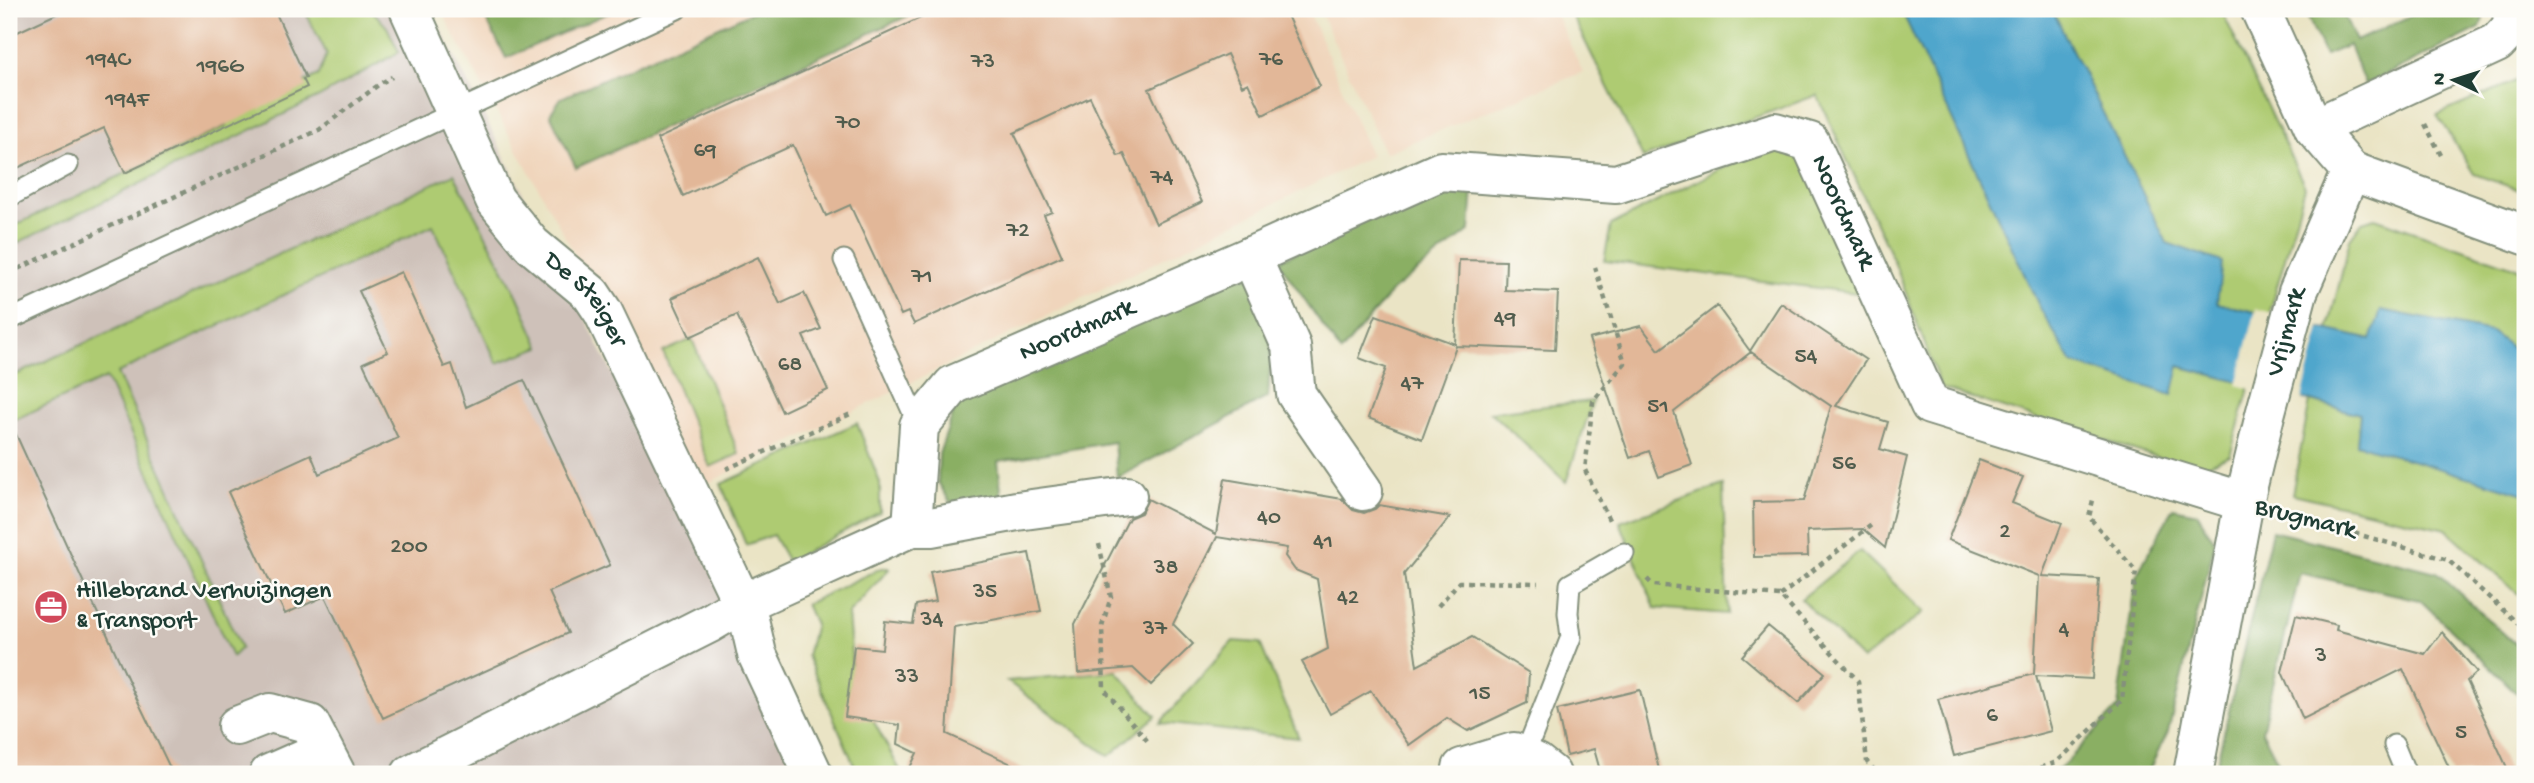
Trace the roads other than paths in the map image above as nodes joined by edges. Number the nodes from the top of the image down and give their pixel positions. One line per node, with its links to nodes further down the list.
1 (409, 9): 5 (street, De Steiger)
2 (677, 9): 5 (lane)
3 (2260, 9): 6 (street)
4 (2513, 9): 6 (street)
5 (454, 112): 13 (lane); 20 (street, De Steiger)
6 (2314, 128): 8 (street)
7 (68, 165): 9 (lane)
8 (2351, 171): 10 (street); 17 (street, Vrijmark)
9 (9, 197)
10 (2525, 235)
11 (1251, 256): 14 (street, Noordmark); 15 (street); 17 (street, Noordmark)
12 (844, 260): 14 (lane)
13 (9, 320)
14 (919, 426): 18 (street)
15 (1363, 491)
16 (1127, 496): 18 (street)
17 (2244, 502): 29 (street, Brugmark)
18 (912, 527): 20 (street)
19 (1625, 553): 24 (lane)
20 (742, 604): 27 (street); 28 (street, De Steiger)
21 (237, 726): 23 (street)
22 (2394, 745): 30 (lane)
23 (329, 762): 26 (street)
24 (1538, 765): 25 (street)
25 (1462, 768)
26 (269, 774)
27 (411, 774)
28 (813, 774)
29 (2193, 774)
30 (2406, 774)

